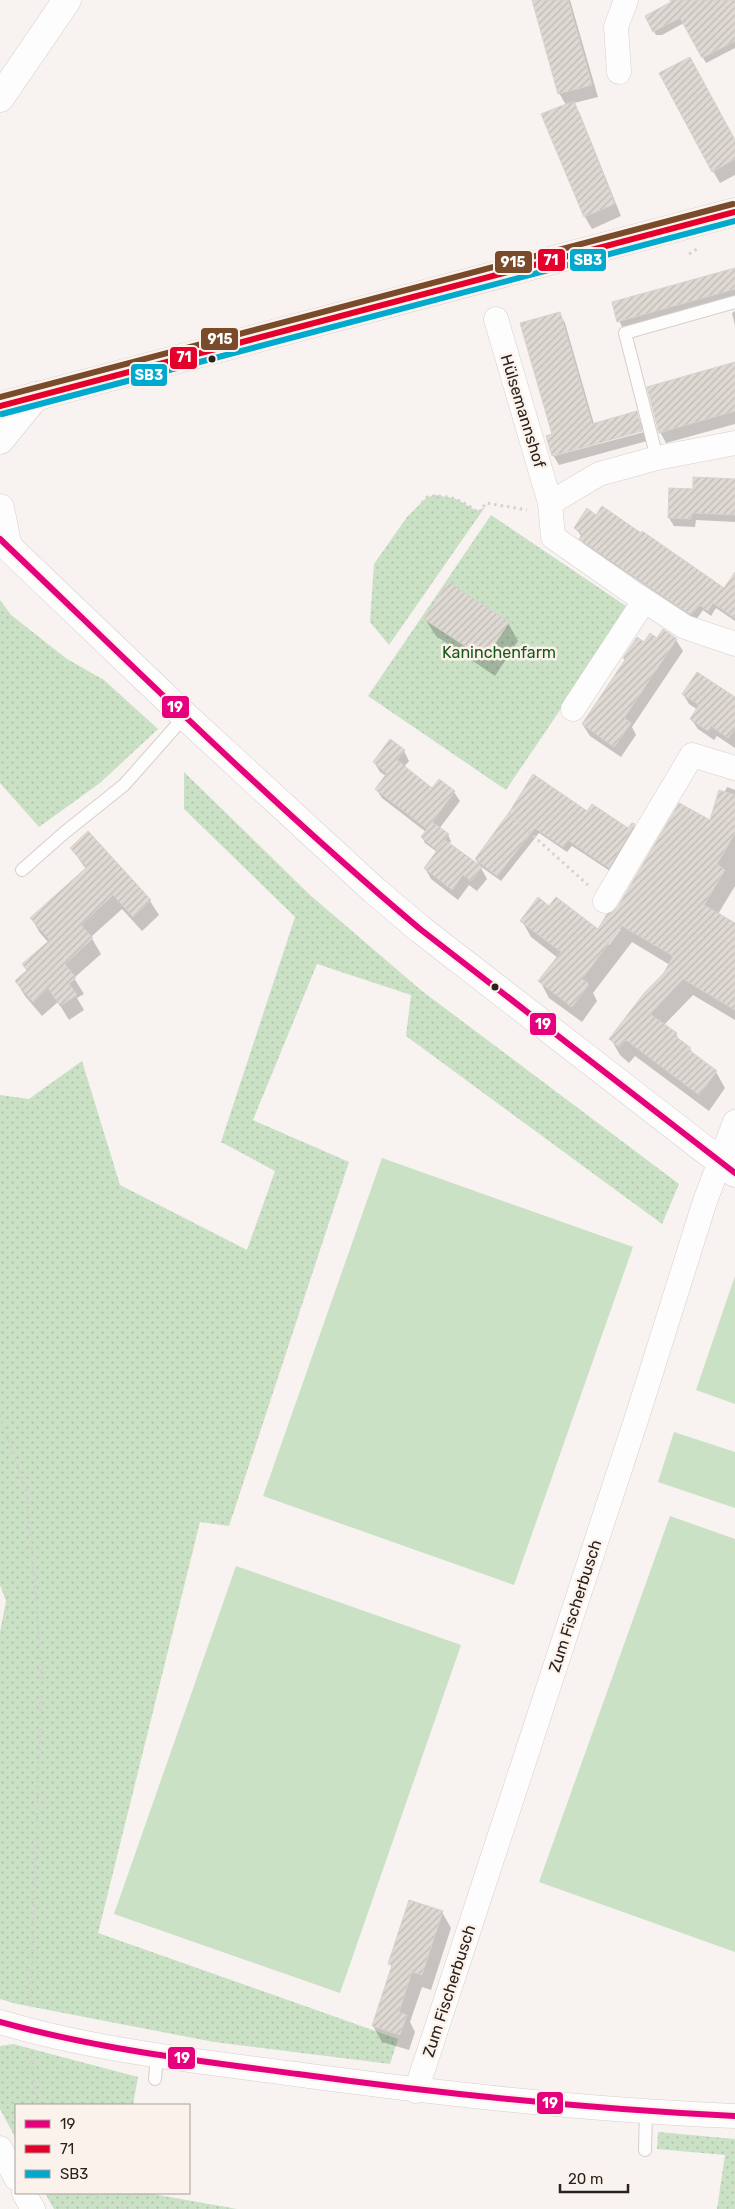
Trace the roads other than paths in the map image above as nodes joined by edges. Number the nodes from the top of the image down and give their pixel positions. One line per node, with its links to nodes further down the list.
1 (67, 0): 4 (main road)
2 (626, 0): 3 (street)
3 (618, 72)
4 (0, 98)
5 (735, 212): 9 (main road)
6 (735, 302): 13 (lane)
7 (496, 319): 15 (street, Hülsemannshof)
8 (0, 394): 9 (main road)
9 (36, 396): 10 (main road); 11 (main road)
10 (0, 406)
11 (0, 440)
12 (735, 443): 13 (street)
13 (657, 458): 15 (street)
14 (0, 508): 16 (main road)
15 (551, 508): 17 (street, Hülsemannshof)
16 (4, 543): 20 (main road)
17 (644, 601): 18 (street, Hülsemannshof); 19 (street)
18 (735, 644)
19 (573, 709)
20 (186, 716): 22 (lane); 25 (main road)
21 (735, 768): 23 (street)
22 (22, 870)
23 (605, 901)
24 (735, 1122): 25 (street, Zum Fischerbusch)
25 (727, 1166): 27 (street, Zum Fischerbusch)
26 (0, 2022): 27 (street)
27 (416, 2091): 28 (street)
28 (646, 2112): 29 (street); 31 (lane)
29 (735, 2116)
30 (0, 2148): 32 (street)
31 (645, 2150)
32 (15, 2176)
33 (25, 2194): 34 (street)
34 (33, 2209)

